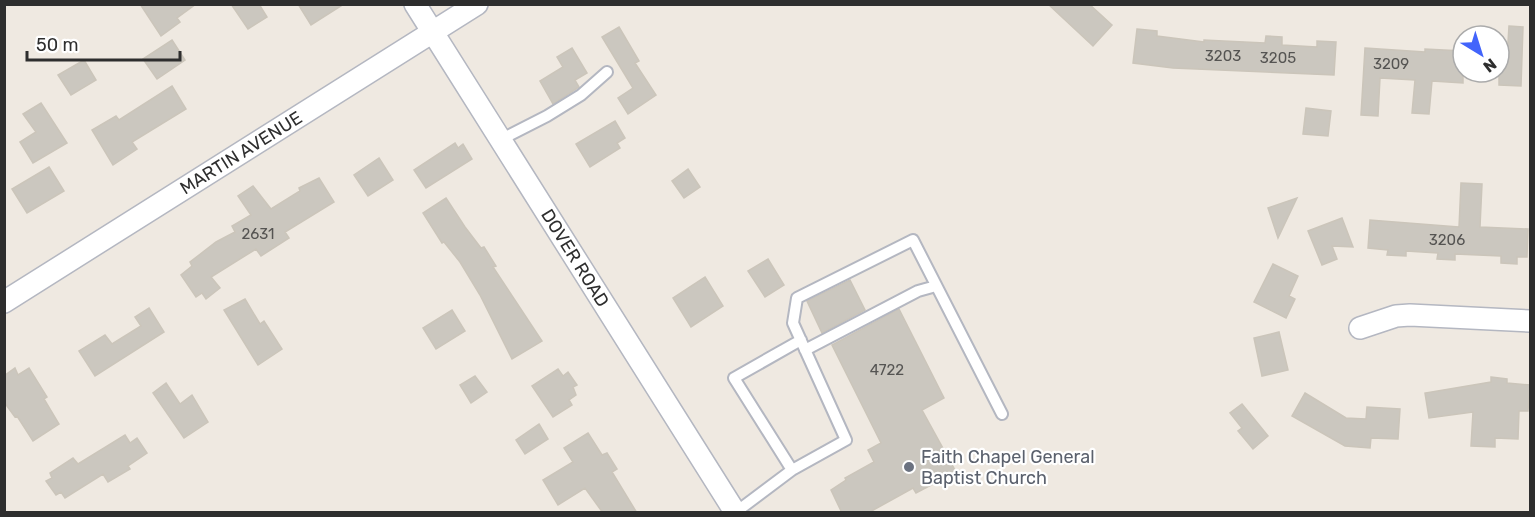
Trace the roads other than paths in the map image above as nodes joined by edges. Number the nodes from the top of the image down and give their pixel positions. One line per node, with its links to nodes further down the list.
1 (415, 4): 3 (street, DOVER ROAD)
2 (477, 4): 3 (street, MARTIN AVENUE)
3 (432, 32): 5 (street, DOVER ROAD); 7 (street, MARTIN AVENUE)
4 (608, 72): 5 (lane)
5 (500, 140): 13 (street, DOVER ROAD)
6 (936, 286): 10 (lane); 10 (lane); 11 (lane)
7 (4, 302)
8 (1530, 321): 9 (street)
9 (1360, 328)
10 (803, 345): 12 (lane); 12 (lane)
11 (1002, 414)
12 (792, 470): 13 (lane)
13 (735, 513)

